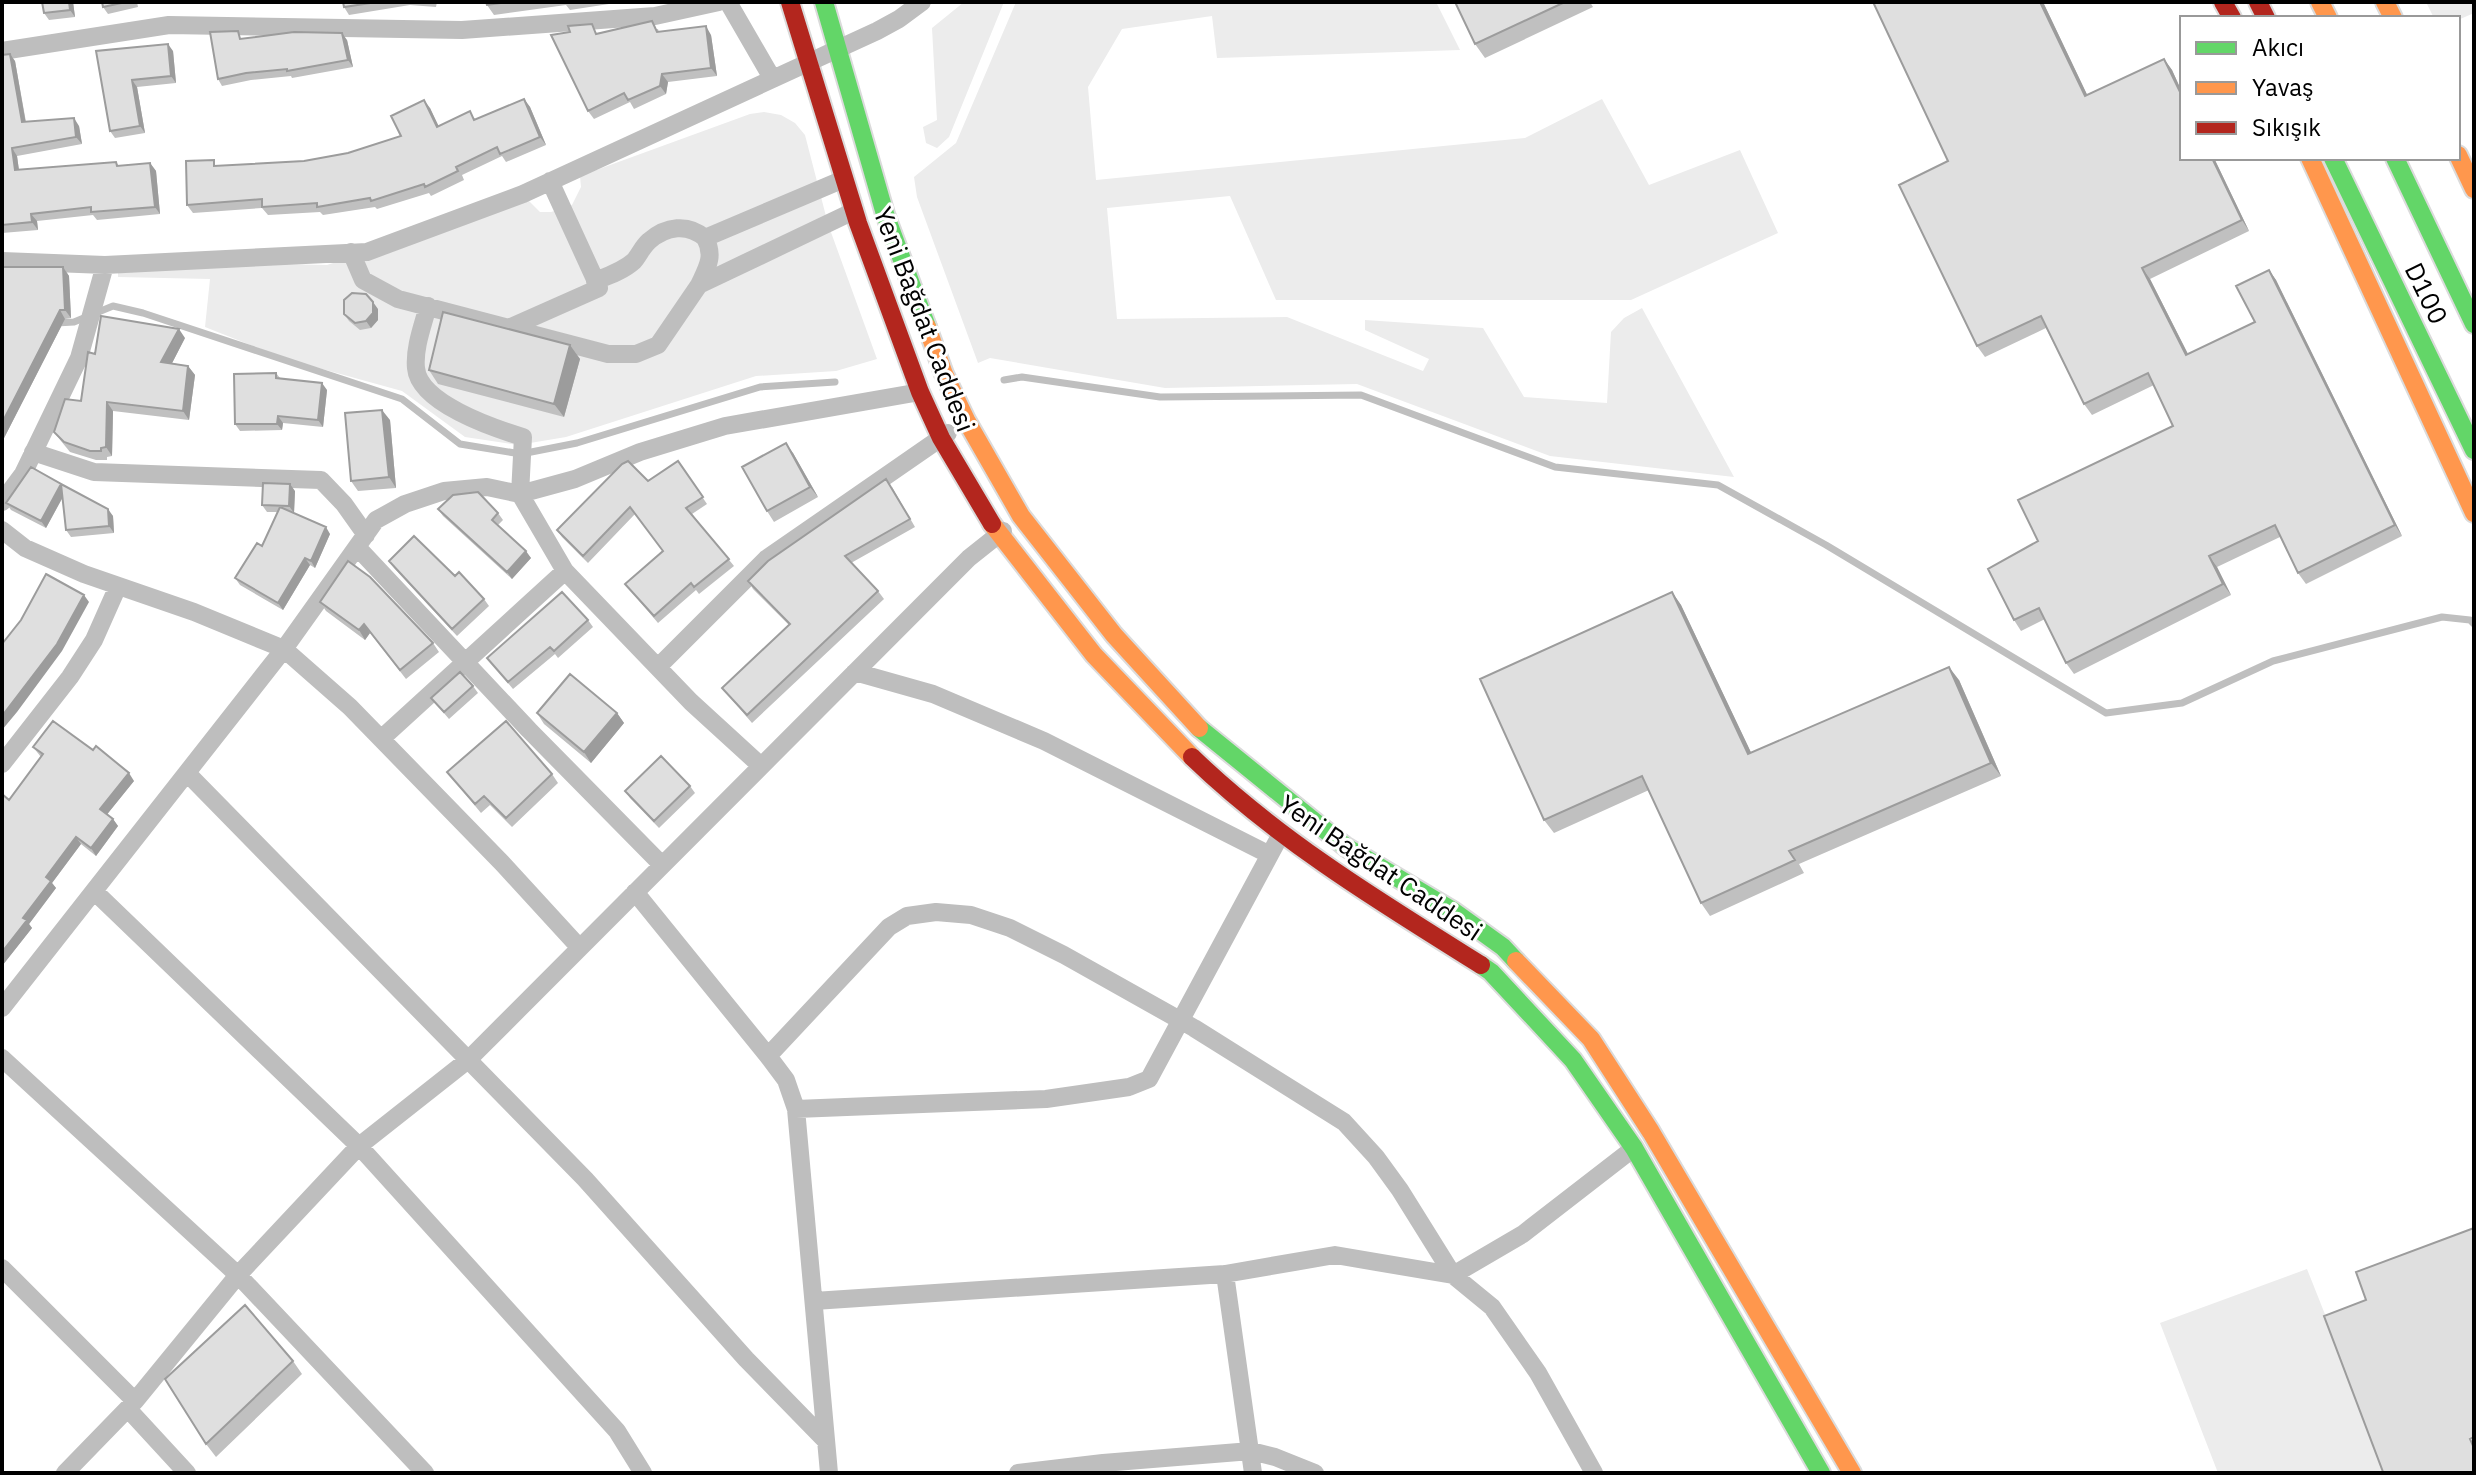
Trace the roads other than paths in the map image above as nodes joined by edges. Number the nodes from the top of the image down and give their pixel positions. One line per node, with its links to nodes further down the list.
1 (719, 2): 7 (street)
2 (728, 2): 9 (street)
3 (790, 2): 8 (main road, Yeni Bağdat Caddesi)
4 (824, 2): 6 (main road, Yeni Bağdat Caddesi)
5 (922, 2): 6 (street)
6 (838, 47): 8 (street); 29 (main road, Yeni Bağdat Caddesi)
7 (2, 51)
8 (808, 62): 9 (street); 14 (main road, Yeni Bağdat Caddesi)
9 (772, 78): 15 (street)
10 (2460, 159): 16 (main road)
11 (2311, 160): 25 (main road)
12 (2334, 160): 31 (main road, D100 / D100)
13 (2396, 160): 26 (main road, D100 / D100)
14 (844, 179): 17 (main road, Yeni Bağdat Caddesi); 18 (street)
15 (550, 181): 19 (street); 22 (street)
16 (2474, 189)
17 (854, 211): 23 (street); 28 (main road, Yeni Bağdat Caddesi)
18 (705, 238): 22 (street); 23 (street)
19 (351, 252): 21 (street); 24 (street)
20 (2, 261): 21 (street)
21 (105, 265): 32 (street)
22 (595, 281): 27 (street)
23 (699, 285): 27 (street)
24 (428, 306): 27 (street); 34 (street)
25 (2382, 312): 33 (main road); 36 (main road)
26 (2474, 324)
27 (511, 327)
28 (920, 392): 30 (main road, Yeni Bağdat Caddesi); 34 (street)
29 (966, 420): 30 (street); 37 (main road, Yeni Bağdat Caddesi)
30 (941, 438): 39 (main road, Yeni Bağdat Caddesi); 45 (street)
31 (2474, 450)
32 (33, 452): 35 (street); 40 (street)
33 (2474, 471)
34 (520, 494): 40 (street); 41 (street)
35 (2, 502)
36 (2474, 513)
37 (1021, 516): 39 (street); 83 (main road, Yeni Bağdat Caddesi)
38 (2, 530): 42 (street)
39 (998, 535): 46 (street); 51 (main road, Yeni Bağdat Caddesi)
40 (362, 541): 43 (street); 44 (street)
41 (565, 571): 44 (street); 45 (street)
42 (118, 586): 43 (street); 48 (street)
43 (284, 649): 47 (street); 50 (street)
44 (466, 662): 47 (street); 53 (street)
45 (658, 667): 49 (street)
46 (855, 672): 49 (street); 52 (street)
47 (381, 739): 56 (street)
48 (2, 764)
49 (761, 766): 53 (street)
50 (187, 773): 54 (street); 61 (street)
51 (1281, 834): 52 (street); 64 (main road, Yeni Bağdat Caddesi)
52 (1268, 854): 58 (street)
53 (662, 865): 55 (street)
54 (94, 891): 57 (street); 63 (street)
55 (635, 892): 56 (street); 59 (street)
56 (579, 947): 61 (street)
57 (3, 1005)
58 (1182, 1022): 59 (street); 62 (street); 68 (street)
59 (768, 1056): 62 (street)
60 (2, 1058): 67 (street)
61 (468, 1060): 63 (street); 71 (street)
62 (796, 1109): 69 (street)
63 (359, 1146): 67 (street); 76 (street)
64 (1634, 1148): 68 (street); 82 (main road, Yeni Bağdat Caddesi)
65 (2, 1268): 70 (street)
66 (1225, 1274): 68 (street); 69 (street); 72 (street)
67 (238, 1275): 70 (street); 75 (street)
68 (1453, 1275): 81 (street)
69 (814, 1301): 71 (street)
70 (132, 1405): 73 (street); 74 (street)
71 (826, 1441): 77 (street)
72 (1251, 1451): 78 (street); 79 (street); 80 (street)
73 (65, 1473)
74 (187, 1473)
75 (425, 1473)
76 (643, 1473)
77 (829, 1473)
78 (1018, 1473)
79 (1253, 1473)
80 (1315, 1473)
81 (1594, 1473)
82 (1821, 1473)
83 (1852, 1473)

